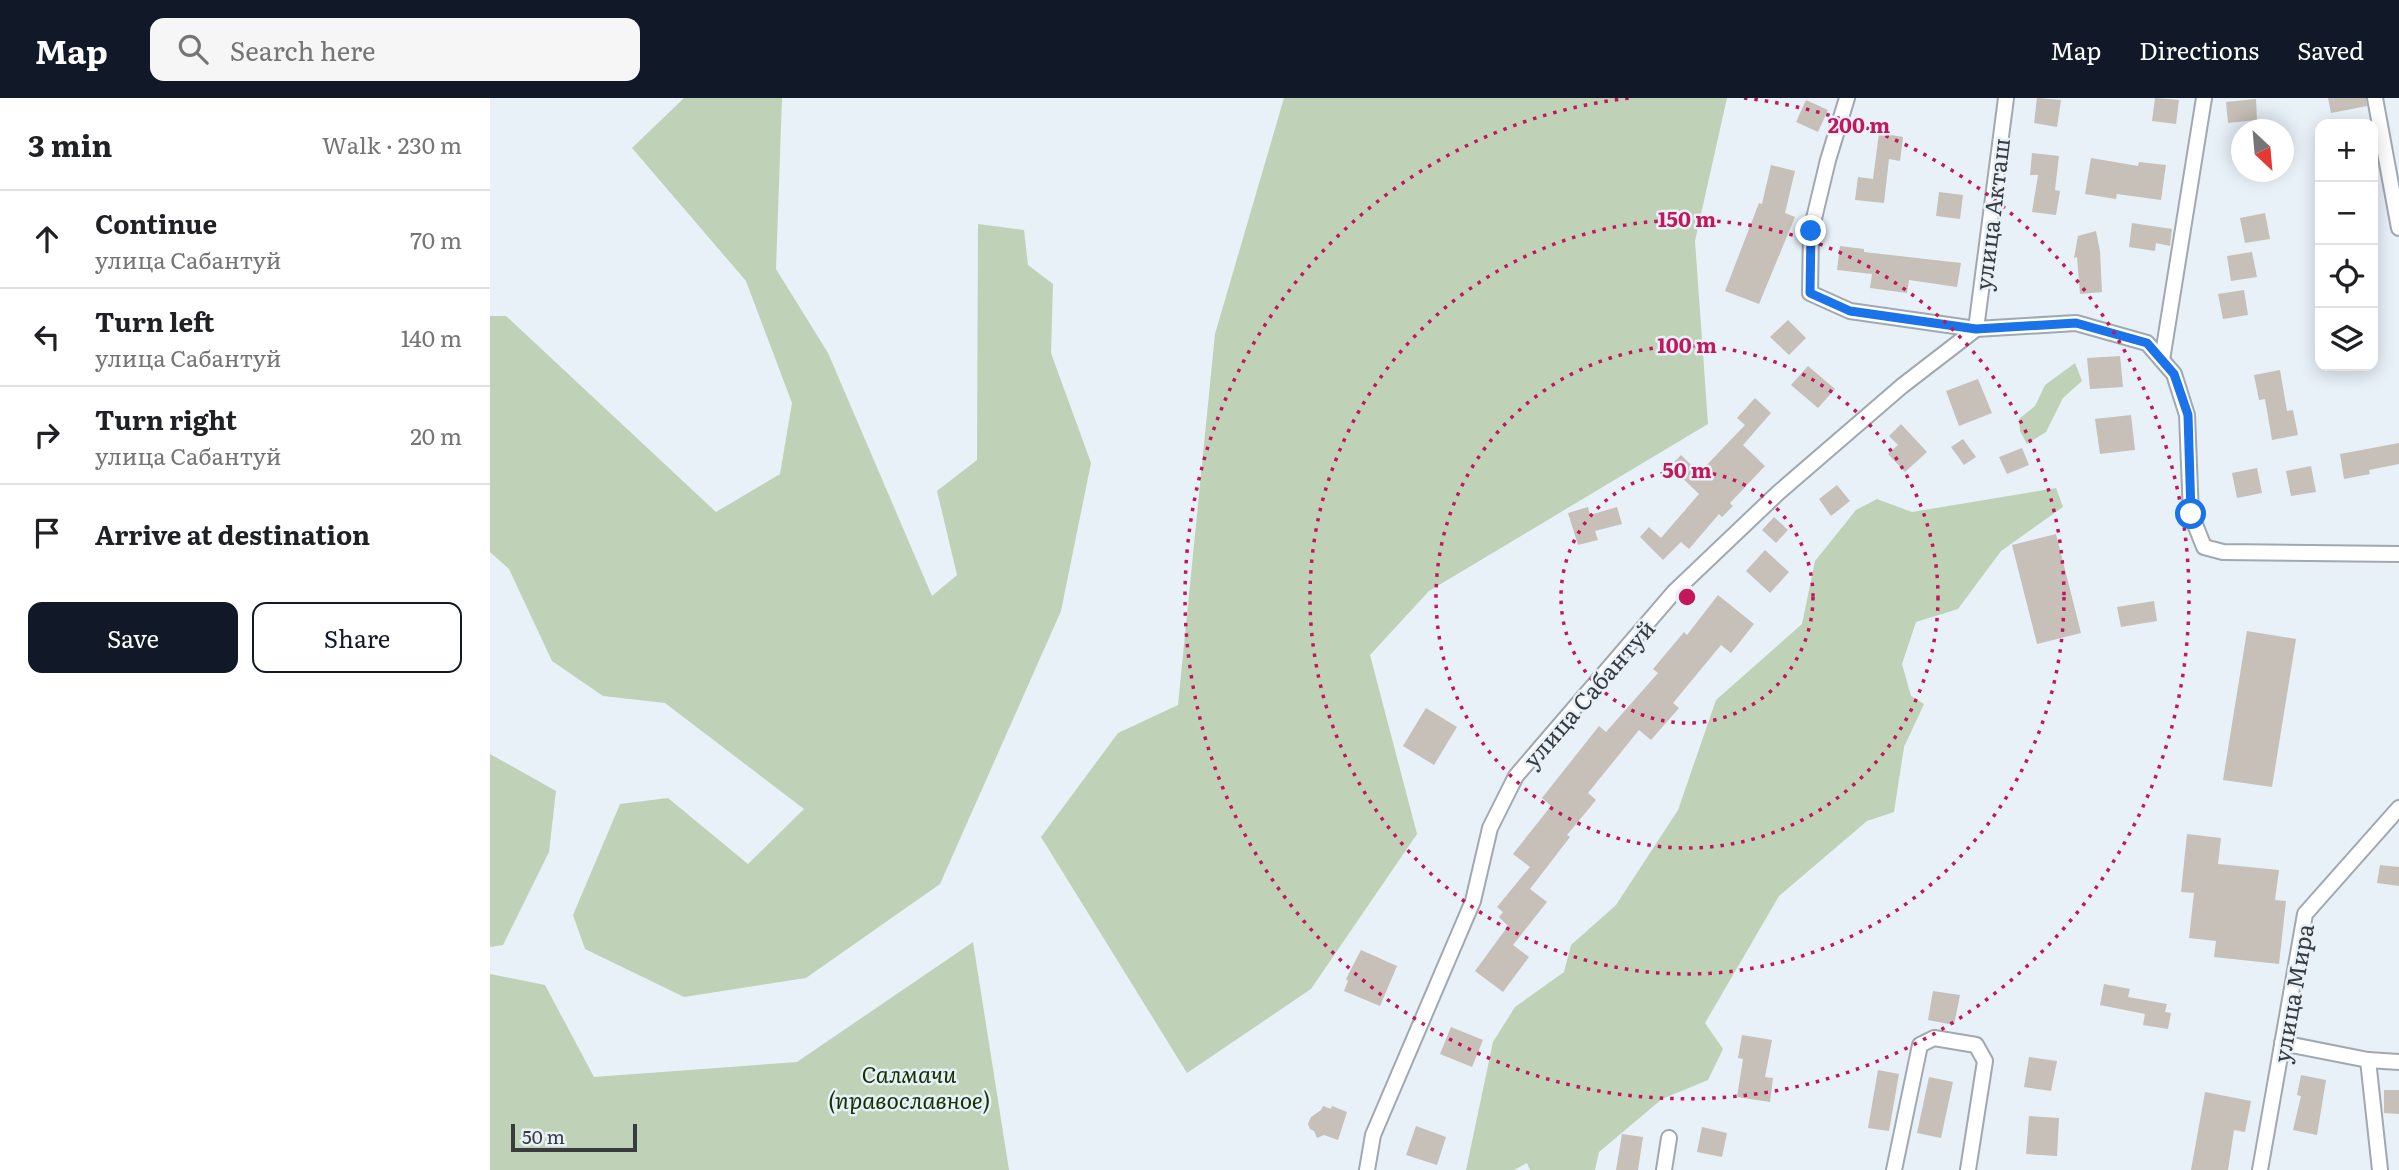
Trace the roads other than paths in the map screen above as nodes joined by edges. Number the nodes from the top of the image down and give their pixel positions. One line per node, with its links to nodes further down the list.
1 (1847, 98): 6 (street)
2 (2006, 98): 6 (street, улица Акташ)
3 (2204, 98): 7 (street)
4 (2375, 98): 5 (street)
5 (2399, 228)
6 (1976, 329): 7 (street); 14 (street, улица Сабантуй)
7 (2162, 360): 8 (street)
8 (2399, 554)
9 (2399, 808): 10 (street, улица Мира)
10 (2282, 1043): 11 (street); 18 (street, улица Мира)
11 (2368, 1060): 12 (street); 19 (street)
12 (2399, 1062)
13 (1669, 1138): 15 (street)
14 (1367, 1170)
15 (1664, 1170)
16 (1894, 1170): 17 (street)
17 (1968, 1170)
18 (2260, 1170)
19 (2380, 1170)

